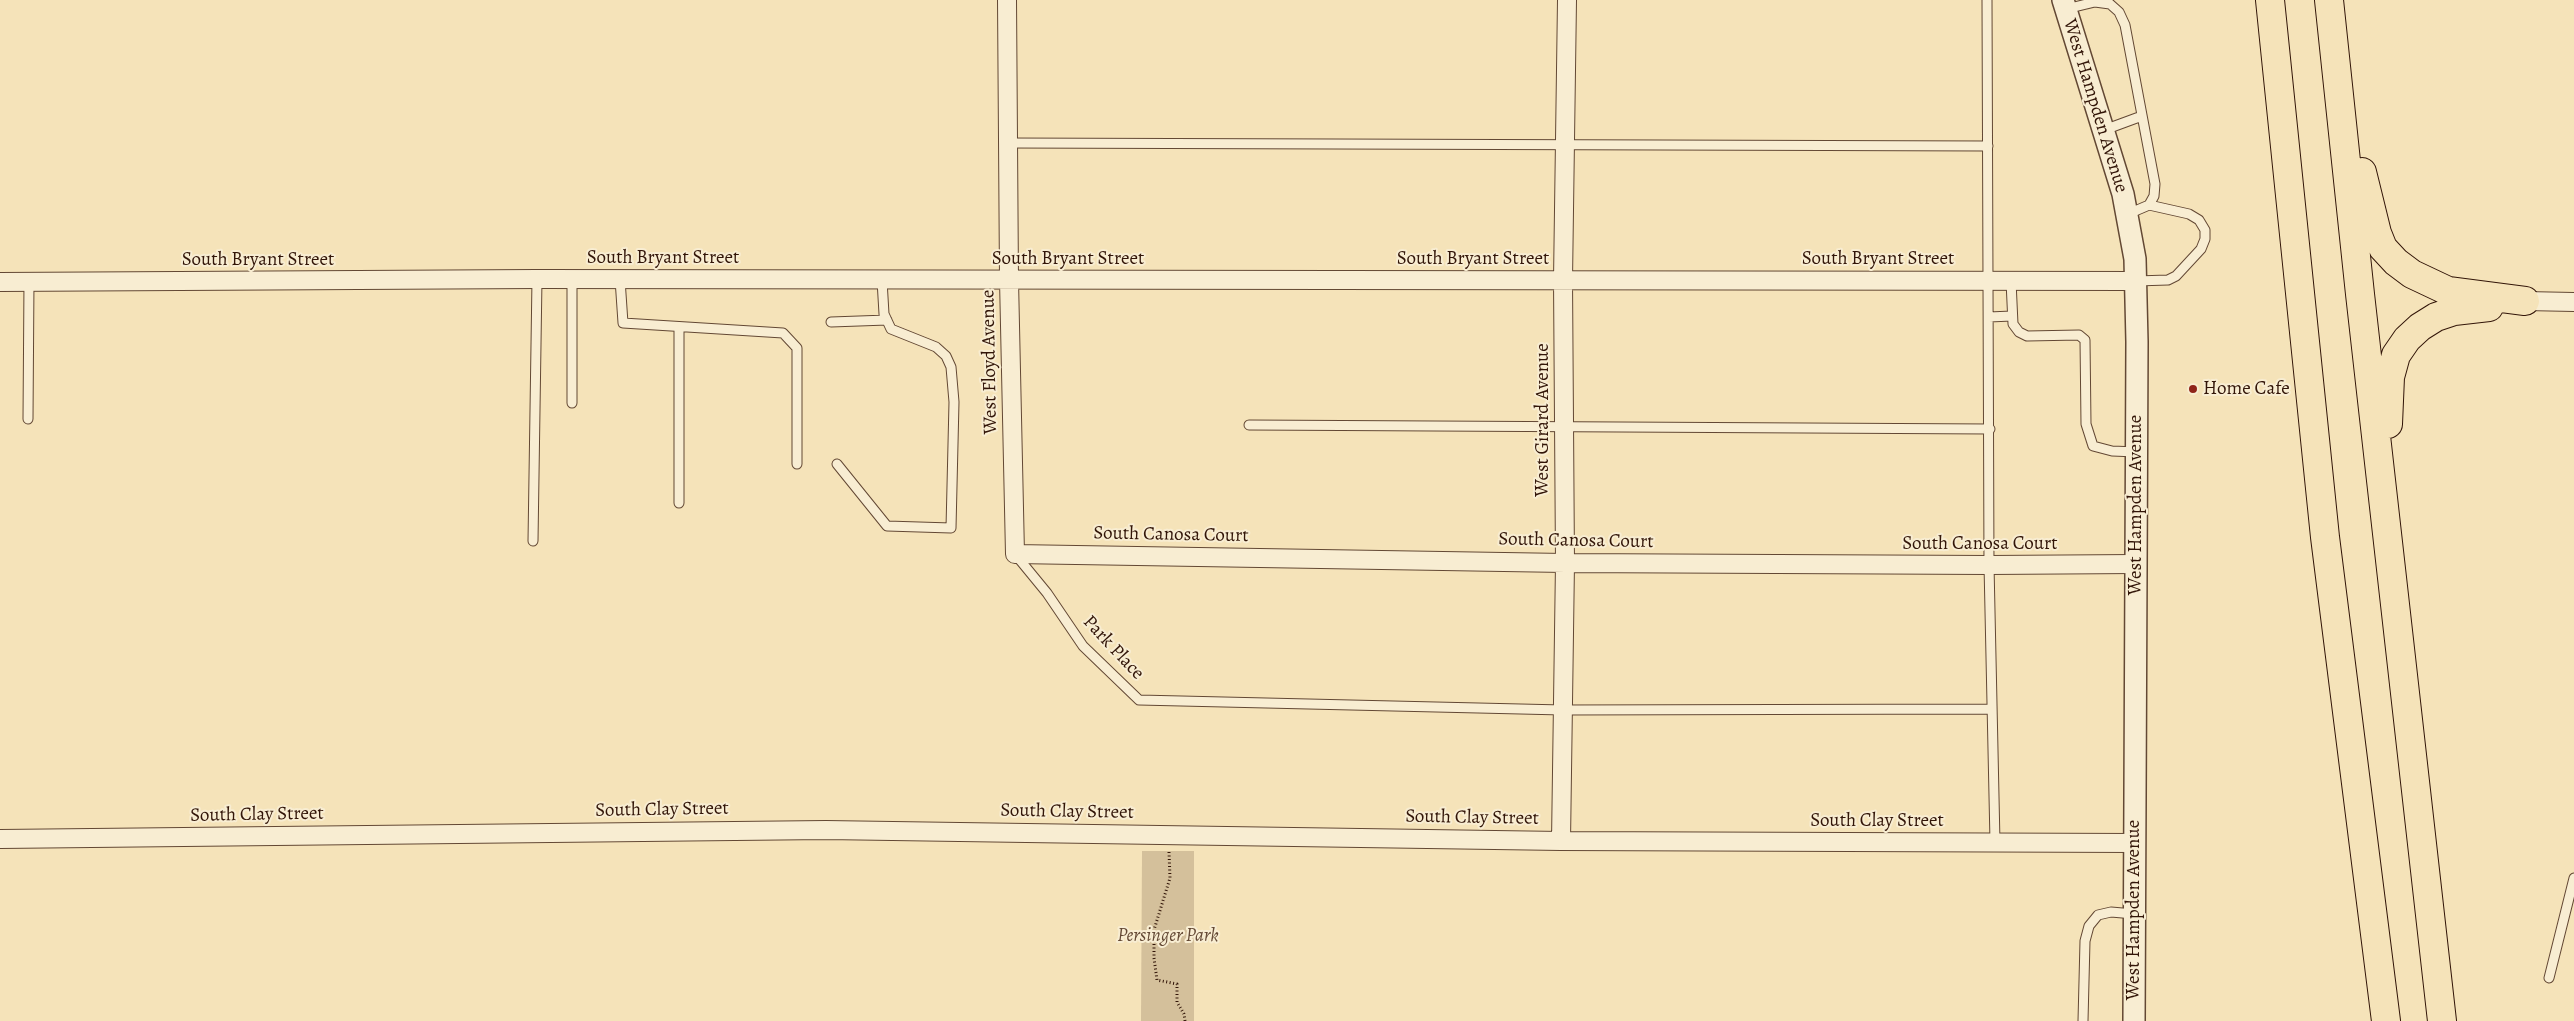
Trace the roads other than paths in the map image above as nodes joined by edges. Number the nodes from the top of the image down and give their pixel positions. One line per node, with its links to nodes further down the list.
1 (1007, 0): 10 (street, West Floyd Avenue)
2 (1567, 0): 11 (street, West Girard Avenue)
3 (1987, 0): 12 (lane)
4 (2270, 0): 59 (highway)
5 (2330, 0): 26 (highway); 42 (highway)
6 (2109, 2): 7 (lane); 8 (lane)
7 (2064, 5): 9 (street, West Hampden Avenue)
8 (2142, 116): 9 (lane); 13 (lane)
9 (2103, 130): 14 (street, West Hampden Avenue)
10 (1008, 143): 11 (lane); 19 (street, West Floyd Avenue)
11 (1565, 144): 12 (lane); 20 (street, West Girard Avenue)
12 (1988, 146): 22 (lane)
13 (2149, 205): 14 (lane); 24 (lane)
14 (2128, 214): 24 (street, West Hampden Avenue)
15 (537, 279): 16 (street, South Bryant Street); 21 (street, South Bryant Street); 43 (lane)
16 (572, 280): 17 (street, South Bryant Street); 33 (lane)
17 (620, 280): 18 (street, South Bryant Street); 32 (lane)
18 (882, 280): 19 (street, South Bryant Street); 30 (lane)
19 (1009, 280): 20 (street, South Bryant Street); 44 (street, West Floyd Avenue)
20 (1563, 280): 22 (street, South Bryant Street); 36 (street, West Girard Avenue)
21 (29, 281): 25 (street, South Bryant Street); 34 (lane)
22 (1989, 281): 23 (street, South Bryant Street); 28 (lane)
23 (2011, 281): 24 (street, South Bryant Street); 29 (lane)
24 (2136, 281): 38 (street, West Hampden Avenue)
25 (0, 282)
26 (2525, 301): 27 (street); 42 (highway)
27 (2574, 302)
28 (1989, 316): 29 (lane); 37 (lane)
29 (2012, 316): 38 (lane)
30 (887, 320): 31 (lane); 40 (lane)
31 (831, 322)
32 (679, 326): 39 (lane); 41 (lane)
33 (572, 402)
34 (28, 419)
35 (1249, 425): 36 (lane)
36 (1564, 426): 37 (lane); 45 (street, West Girard Avenue)
37 (1990, 429): 47 (lane)
38 (2137, 452): 46 (street, West Hampden Avenue)
39 (797, 464)
40 (837, 464)
41 (679, 503)
42 (2388, 539): 60 (highway)
43 (533, 541)
44 (1015, 554): 45 (street, South Canosa Court); 49 (lane, Park Place)
45 (1565, 563): 47 (street, South Canosa Court); 49 (street, West Girard Avenue)
46 (2136, 564): 47 (street, South Canosa Court); 53 (street, West Hampden Avenue)
47 (1989, 566): 48 (lane)
48 (1992, 709): 49 (lane); 52 (lane)
49 (1563, 710): 51 (street, West Girard Avenue)
50 (0, 838): 51 (street, South Clay Street)
51 (1561, 840): 52 (street, South Clay Street)
52 (1995, 842): 53 (street, South Clay Street)
53 (2134, 843): 55 (street, West Hampden Avenue)
54 (2574, 878): 56 (lane)
55 (2134, 914): 57 (lane); 58 (street, West Hampden Avenue)
56 (2549, 978)
57 (2083, 1021)
58 (2134, 1021)
59 (2386, 1021)
60 (2442, 1021)

